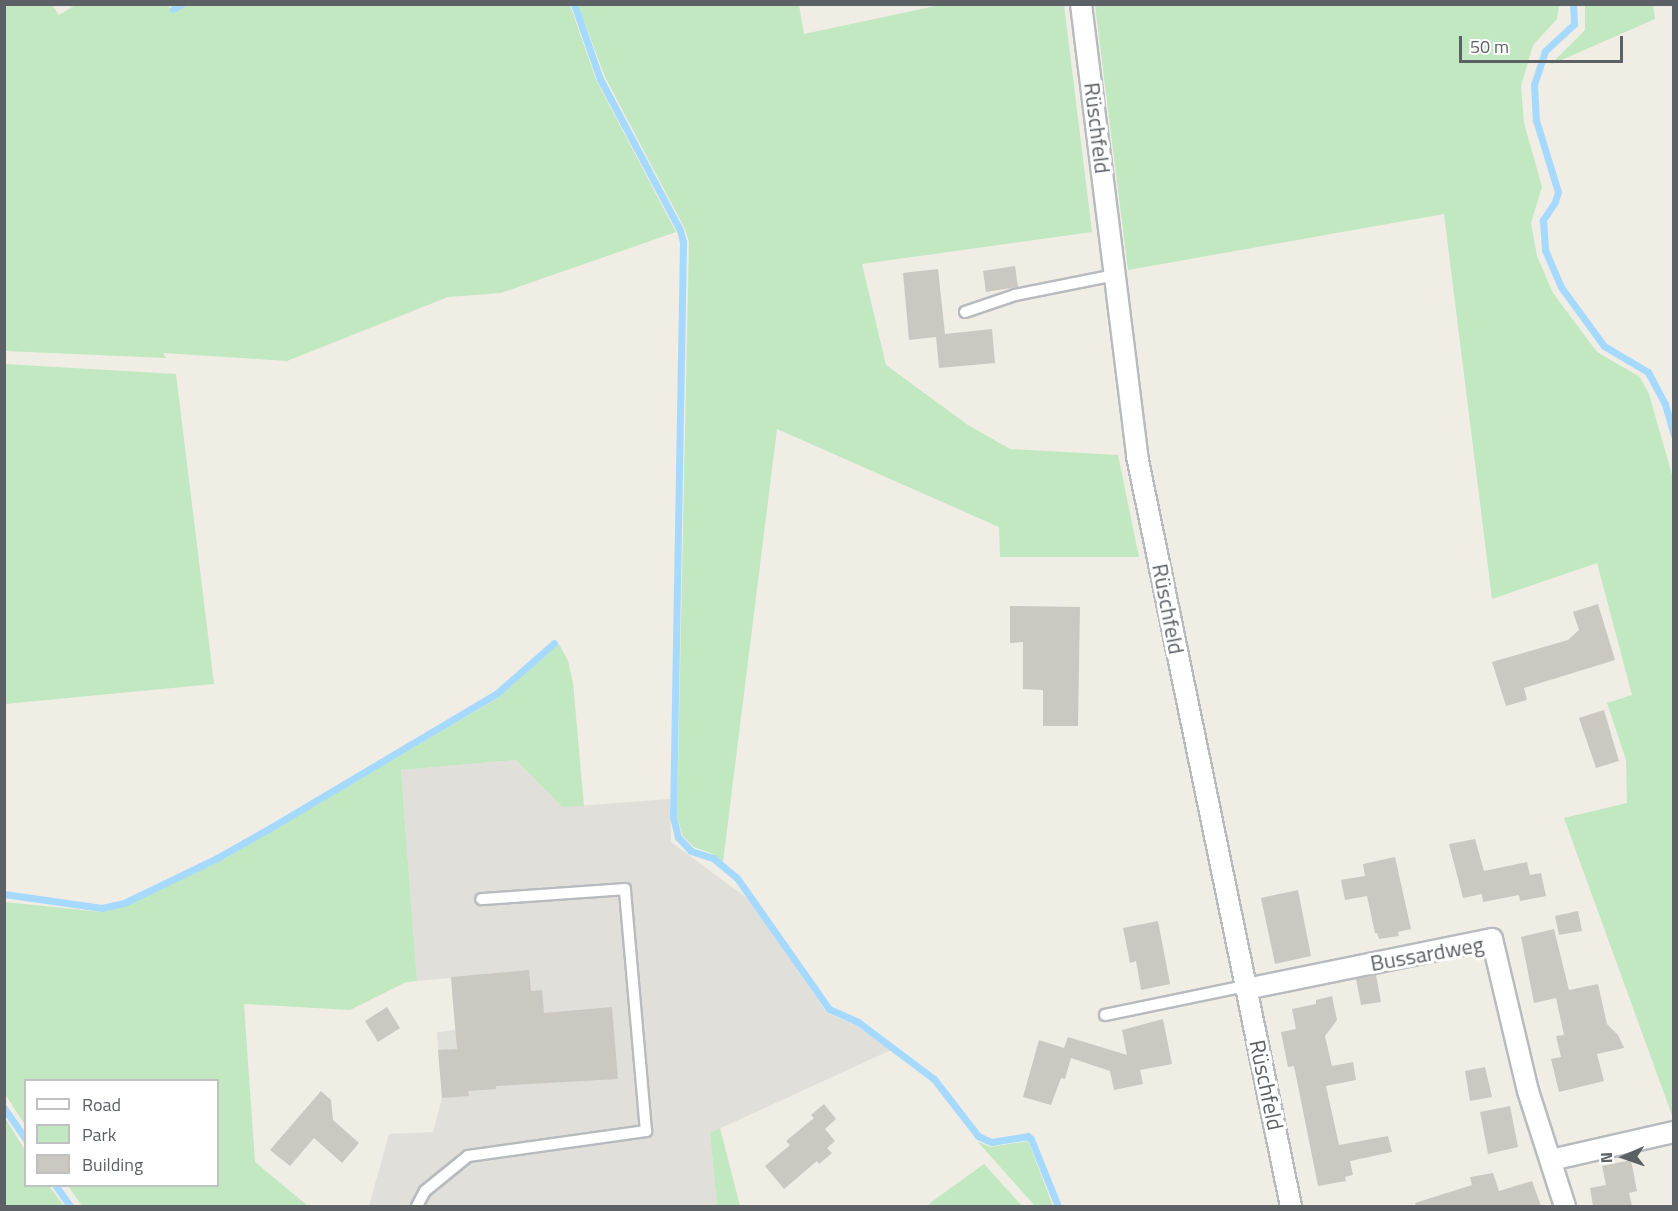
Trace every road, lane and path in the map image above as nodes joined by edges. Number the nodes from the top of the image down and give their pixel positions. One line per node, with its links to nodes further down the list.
1 (1081, 4): 2 (street, Rüschfeld)
2 (1115, 275): 3 (lane); 5 (street, Rüschfeld)
3 (965, 312)
4 (481, 899): 9 (lane)
5 (1246, 988): 6 (lane); 8 (street, Bussardweg); 10 (street, Rüschfeld)
6 (1105, 1015)
7 (1674, 1132): 8 (street)
8 (1551, 1160): 11 (street, Bussardweg)
9 (417, 1206)
10 (1291, 1206)
11 (1565, 1206)

